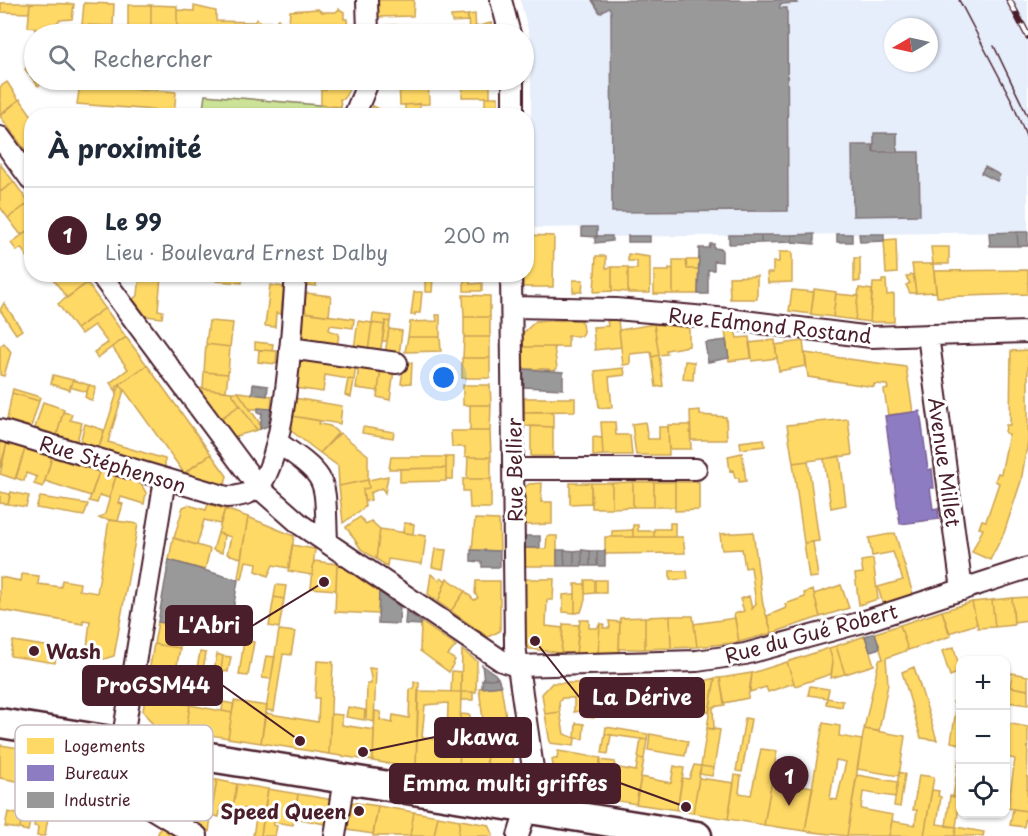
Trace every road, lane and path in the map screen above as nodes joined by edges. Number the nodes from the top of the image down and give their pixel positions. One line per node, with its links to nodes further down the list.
1 (367, 0): 3 (street)
2 (501, 0): 4 (street)
3 (368, 24)
4 (507, 24)
5 (365, 90): 7 (street)
6 (513, 90): 8 (street)
7 (357, 108)
8 (513, 108)
9 (0, 137): 10 (street)
10 (24, 170)
11 (106, 282): 24 (street)
12 (295, 282): 17 (street)
13 (511, 282): 14 (street, Rue Bellier)
14 (512, 307): 16 (street, Rue Edmond Rostand); 21 (street, Rue Bellier)
15 (1028, 332): 16 (street, Rue Edmond Rostand)
16 (928, 335): 27 (street, Avenue Millet)
17 (290, 348): 18 (street); 20 (street)
18 (397, 363)
19 (0, 430): 23 (street, Rue Stéphenson)
20 (277, 442): 24 (street); 25 (street)
21 (514, 469): 22 (street); 28 (street, Rue Bellier)
22 (696, 469)
23 (165, 479): 24 (street, Rue Stéphenson); 31 (street)
24 (259, 488): 25 (street)
25 (327, 542): 28 (street)
26 (1028, 568): 27 (street, Rue du Gué Robert)
27 (962, 590): 28 (street, Rue du Gué Robert)
28 (516, 666): 34 (street, Rue Bellier)
29 (0, 723): 30 (street)
30 (15, 725)
31 (125, 725)
32 (213, 757): 33 (street)
33 (344, 778): 34 (street); 37 (street)
34 (528, 809): 38 (street, Rue Bellier); 39 (street)
35 (172, 821): 36 (street)
36 (197, 836)
37 (335, 836)
38 (518, 836)
39 (697, 836)

